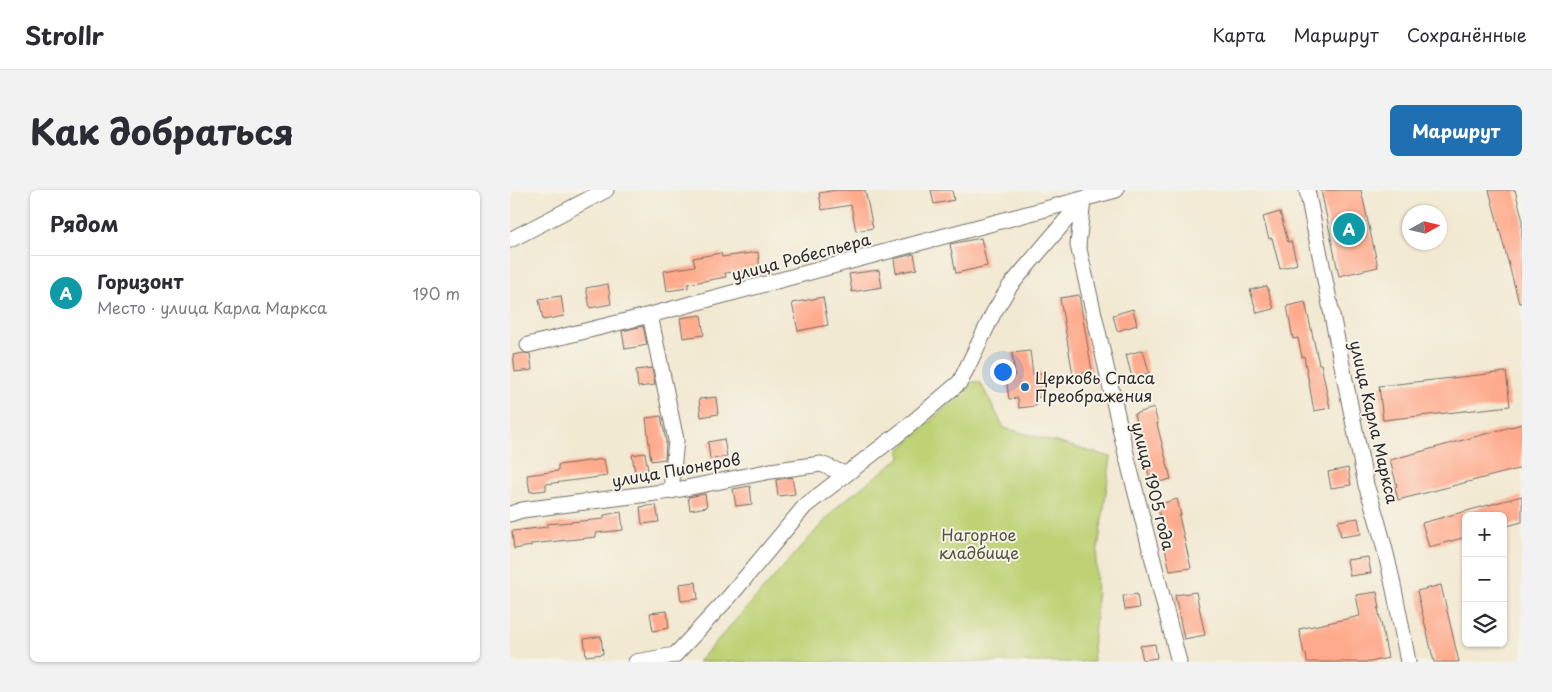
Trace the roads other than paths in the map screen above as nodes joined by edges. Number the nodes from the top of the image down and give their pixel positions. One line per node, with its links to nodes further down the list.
1 (606, 190): 5 (street)
2 (1116, 190): 4 (street, улица Робеспьера)
3 (1307, 190): 13 (street, улица Карла Маркса)
4 (1083, 200): 6 (street, улица Робеспьера); 8 (street); 12 (street, улица 1905 года)
5 (510, 240)
6 (650, 315): 7 (street, улица Робеспьера); 9 (street)
7 (528, 345)
8 (845, 474): 9 (street, улица Пионеров); 11 (street)
9 (671, 491): 10 (street, улица Пионеров)
10 (510, 514)
11 (636, 662)
12 (1179, 662)
13 (1408, 662)

